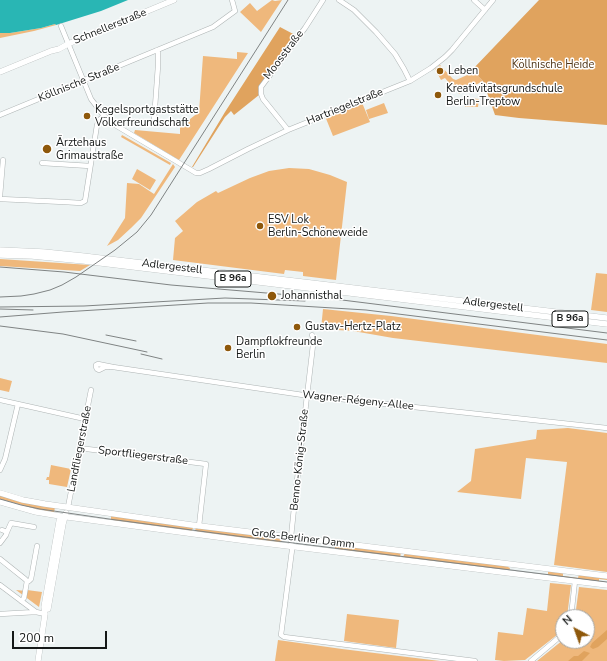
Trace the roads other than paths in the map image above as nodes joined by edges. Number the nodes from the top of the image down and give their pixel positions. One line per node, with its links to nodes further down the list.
1 (174, 0): 9 (main road, Schnellerstraße)
2 (232, 0): 10 (street, Köllnische Straße)
3 (323, 0): 17 (street, Moosstraße)
4 (339, 0): 13 (street)
5 (474, 0): 7 (street)
6 (494, 0): 7 (street, Hartriegelstraße)
7 (485, 10): 13 (street, Hartriegelstraße)
8 (61, 26): 9 (street)
9 (68, 44): 11 (main road, Schnellerstraße); 12 (street)
10 (157, 50): 12 (street, Köllnische Straße); 16 (street)
11 (0, 72)
12 (83, 81): 14 (street, Köllnische Straße); 15 (street)
13 (410, 81): 17 (street, Hartriegelstraße)
14 (0, 115)
15 (104, 116): 17 (street, Hartriegelstraße); 20 (street)
16 (154, 120)
17 (288, 130)
18 (4, 160): 21 (street)
19 (42, 163): 20 (street)
20 (90, 166): 21 (street)
21 (0, 198)
22 (0, 250): 23 (main road, B 96a)
23 (53, 253): 25 (main road); 26 (main road, B 96a)
24 (0, 255): 25 (main road, B 96a)
25 (32, 256): 26 (main road, B 96a)
26 (84, 259): 27 (main road, Adlergestell / B 96a)
27 (534, 313): 28 (main road, Adlergestell / B 96a); 29 (main road, Adlergestell / B 96a)
28 (607, 318)
29 (607, 324)
30 (312, 335): 33 (street, Benno-König-Straße)
31 (109, 366): 33 (street, Wagner-Régeny-Allee)
32 (91, 390): 36 (street, Landfliegerstraße)
33 (307, 395): 37 (street, Wagner-Régeny-Allee); 48 (street, Benno-König-Straße)
34 (0, 400): 35 (street)
35 (18, 404): 36 (street); 40 (street)
36 (85, 419): 38 (street, Landfliegerstraße)
37 (607, 428)
38 (79, 448): 44 (street, Landfliegerstraße); 46 (street, Sportfliegerstraße)
39 (0, 453): 40 (street)
40 (6, 455): 41 (street)
41 (0, 470)
42 (0, 493): 44 (main road, Groß-Berliner Damm)
43 (0, 502): 45 (main road, Groß-Berliner Damm)
44 (68, 507): 45 (main road); 46 (main road, Groß-Berliner Damm)
45 (63, 516): 51 (main road, Groß-Berliner Damm); 62 (main road)
46 (199, 526): 48 (main road, Groß-Berliner Damm)
47 (34, 527): 49 (street)
48 (291, 537): 51 (street, Benno-König-Straße); 53 (main road, Groß-Berliner Damm)
49 (0, 543)
50 (37, 546): 54 (street)
51 (291, 546): 55 (main road, Groß-Berliner Damm); 65 (street, Benno-König-Straße)
52 (0, 559): 54 (street)
53 (607, 576)
54 (27, 581): 58 (street)
55 (575, 581): 57 (main road, Groß-Berliner Damm); 59 (street)
56 (0, 585): 58 (street)
57 (607, 585)
58 (21, 601): 60 (street)
59 (572, 609)
60 (36, 612): 61 (street); 62 (street)
61 (0, 614)
62 (45, 614): 64 (main road)
63 (555, 641): 66 (street)
64 (38, 661)
65 (475, 661)
66 (531, 661)

